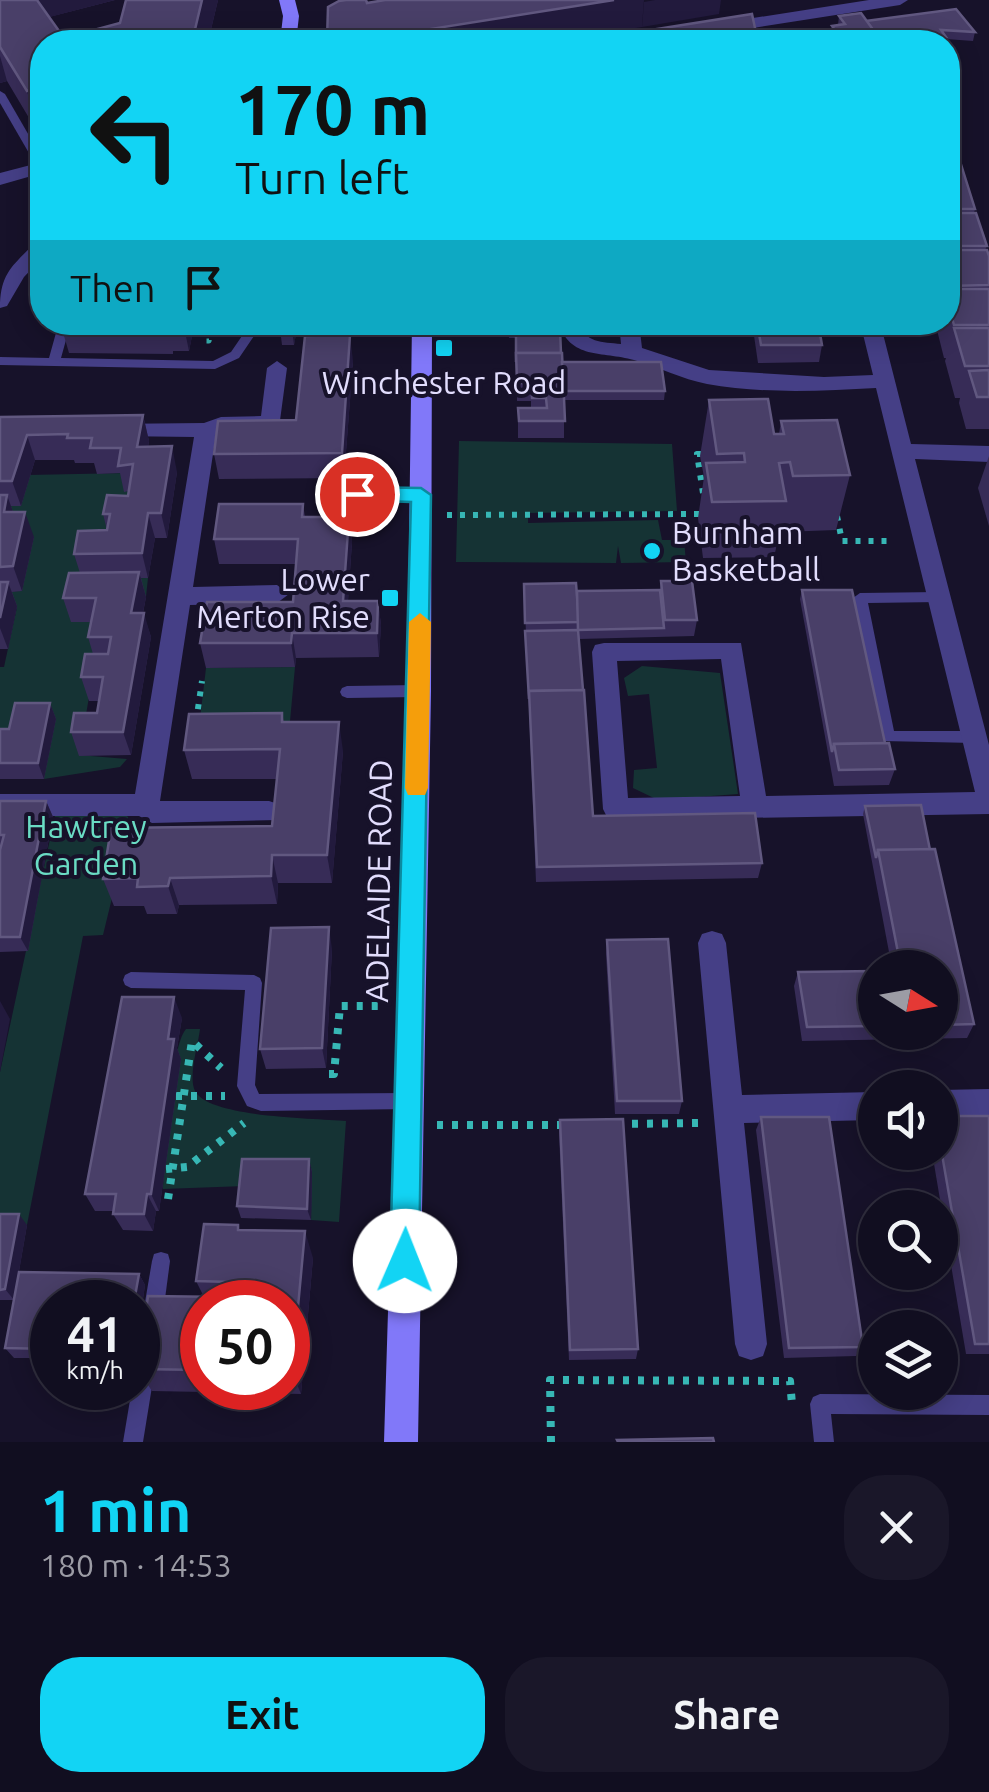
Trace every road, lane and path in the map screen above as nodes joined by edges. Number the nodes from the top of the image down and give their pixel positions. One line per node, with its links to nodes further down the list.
1 (301, 0): 3 (main road)
2 (900, 0): 6 (street)
3 (289, 8)
4 (349, 27): 5 (path)
5 (330, 30)
6 (721, 30)
7 (0, 94): 8 (lane)
8 (30, 146)
9 (30, 170): 10 (street)
10 (0, 179)
11 (30, 259): 12 (street)
12 (0, 302)
13 (61, 335): 21 (lane)
14 (422, 335): 30 (main road, ADELAIDE ROAD)
15 (572, 335): 19 (street)
16 (630, 335): 19 (street)
17 (873, 335): 23 (street)
18 (248, 336): 21 (lane)
19 (632, 352): 23 (street)
20 (0, 361): 21 (lane)
21 (54, 362)
22 (277, 368): 25 (street)
23 (884, 381): 26 (street)
24 (94, 429): 25 (street)
25 (206, 430): 36 (street)
26 (902, 451): 28 (street); 37 (street)
27 (715, 454): 32 (path)
28 (989, 454)
29 (357, 494): 30 (lane)
30 (421, 504): 32 (path); 39 (main road, ADELAIDE ROAD)
31 (834, 506): 34 (path)
32 (704, 514): 33 (path)
33 (720, 514)
34 (889, 540)
35 (277, 594): 36 (street)
36 (179, 596): 46 (street)
37 (939, 597): 41 (street); 41 (lane)
38 (202, 681): 42 (path)
39 (419, 691): 40 (lane); 51 (main road, ADELAIDE ROAD)
40 (346, 692)
41 (974, 737): 43 (street)
42 (193, 740)
43 (989, 795)
44 (989, 803): 47 (street)
45 (0, 805): 46 (street)
46 (146, 805): 48 (street)
47 (755, 806): 47 (street)
48 (270, 812)
49 (712, 943): 60 (street)
50 (131, 980): 53 (lane)
51 (412, 1006): 52 (path); 59 (main road, ADELAIDE ROAD)
52 (316, 1074)
53 (246, 1083): 54 (path); 54 (path); 55 (lane)
54 (180, 1096): 63 (path)
55 (261, 1103): 59 (lane); 63 (path)
56 (989, 1103): 57 (street)
57 (958, 1104)
58 (858, 1107): 60 (street)
59 (408, 1113): 62 (path); 70 (main road, ADELAIDE ROAD)
60 (730, 1116): 61 (path); 66 (street)
61 (612, 1124)
62 (573, 1125)
63 (170, 1168): 64 (path)
64 (168, 1199)
65 (161, 1261): 69 (lane)
66 (751, 1344)
67 (989, 1405): 72 (lane)
68 (792, 1412): 71 (path)
69 (134, 1442)
70 (401, 1442)
71 (551, 1442)
72 (824, 1442)

